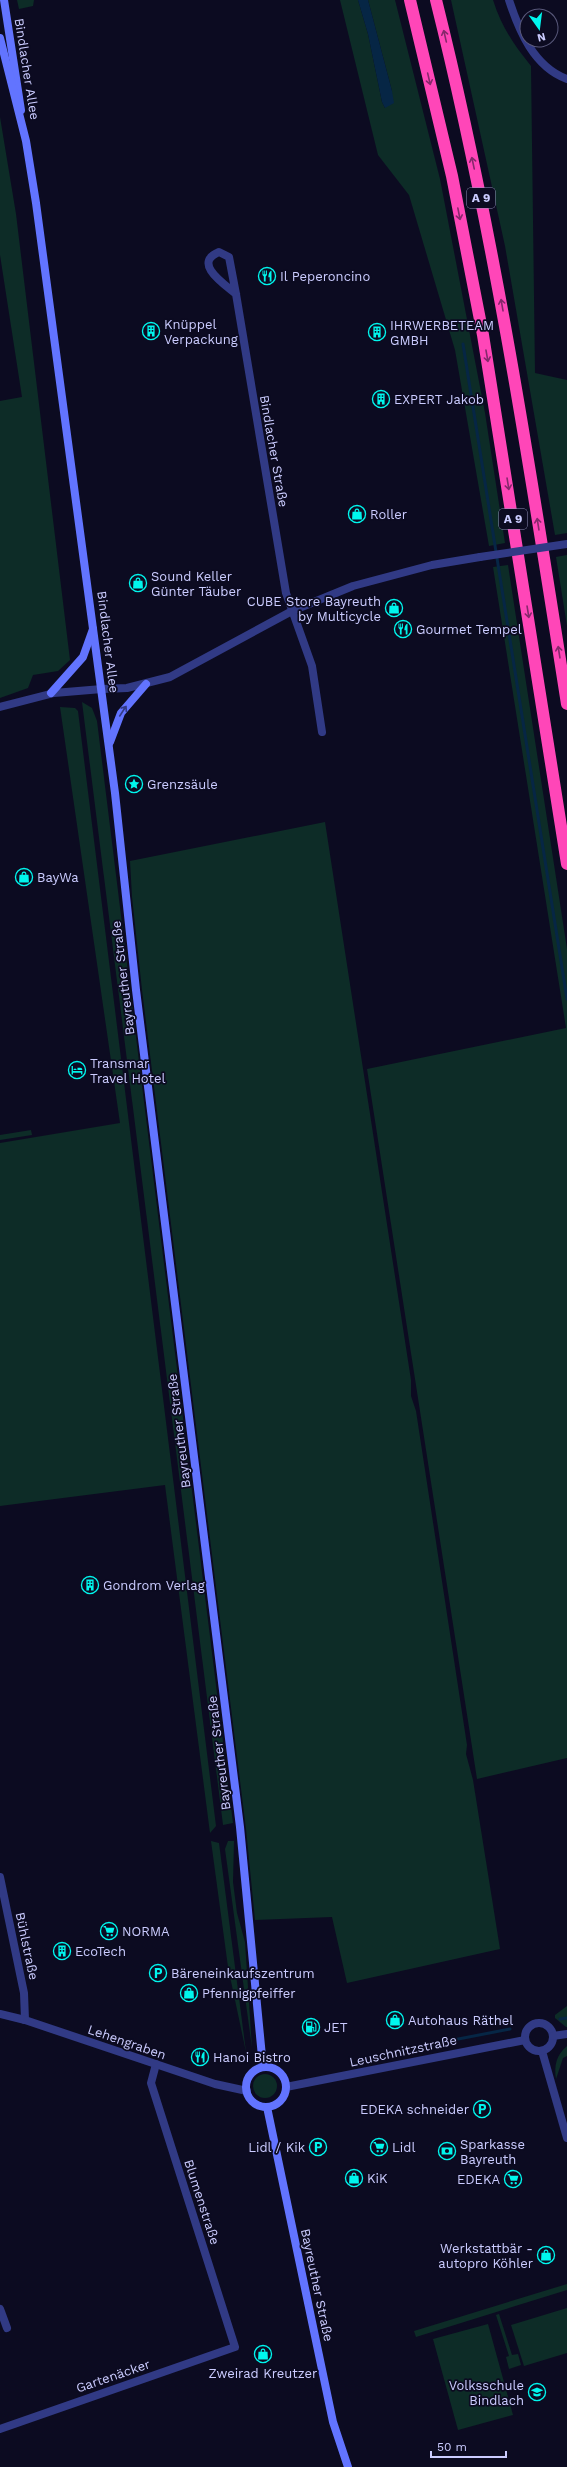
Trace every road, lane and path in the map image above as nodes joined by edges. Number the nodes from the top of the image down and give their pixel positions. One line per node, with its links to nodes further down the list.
1 (4, 0): 7 (main road, Bindlacher Allee)
2 (410, 0): 20 (highway, A 9, one-way to 20)
3 (436, 0): 15 (highway, A 9, one-way to 3)
4 (508, 0): 6 (street)
5 (0, 38): 7 (main road)
6 (567, 79)
7 (26, 141): 11 (main road, Bindlacher Allee)
8 (236, 294): 8 (street, Bindlacher Straße); 10 (street, Bindlacher Straße)
9 (567, 544): 10 (street, bridge)
10 (292, 611): 12 (street); 17 (street, Bindlacher Straße)
11 (94, 626): 13 (main road, Bindlacher Allee); 14 (main road)
12 (146, 684): 13 (street); 18 (main road, one-way to 12)
13 (102, 689): 14 (street); 18 (main road, Bindlacher Allee)
14 (51, 693): 16 (street)
15 (567, 704)
16 (0, 707)
17 (322, 732)
18 (109, 745): 19 (main road, Bindlacher Allee)
19 (115, 793): 29 (main road, Bayreuther Straße)
20 (567, 864)
21 (0, 1877): 23 (street, Bühlstraße)
22 (0, 2014): 23 (street, Lehengraben)
23 (25, 2020): 28 (street, Lehengraben)
24 (567, 2034): 25 (street)
25 (552, 2036): 26 (street); 27 (street)
26 (525, 2040): 27 (street); 30 (street, Leuschnitzstraße)
27 (542, 2051): 33 (street)
28 (156, 2064): 31 (street, Lehengraben); 36 (street, Blumenstraße)
29 (263, 2067): 30 (main road); 31 (main road)
30 (286, 2088): 32 (main road)
31 (247, 2091): 32 (main road)
32 (267, 2107): 38 (main road, Bayreuther Straße)
33 (567, 2138)
34 (0, 2309): 35 (street)
35 (7, 2328)
36 (235, 2347): 37 (street, Gartenäcker)
37 (0, 2429)
38 (348, 2467)

